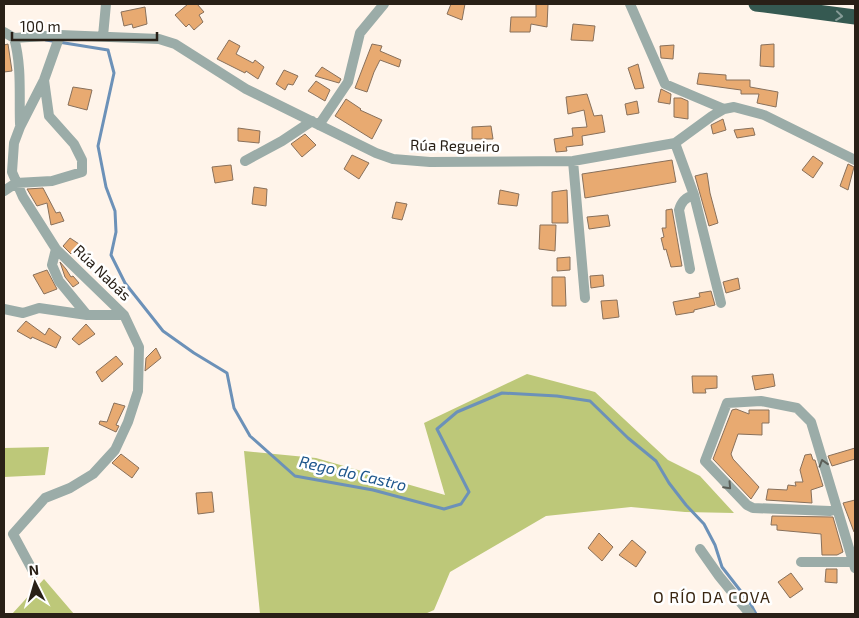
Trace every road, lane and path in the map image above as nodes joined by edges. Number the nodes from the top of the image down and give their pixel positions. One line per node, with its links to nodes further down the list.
1 (106, 4): 8 (street)
2 (384, 4): 12 (street)
3 (630, 4): 11 (street)
4 (756, 4): 5 (highway, one-way to 5)
5 (855, 18)
6 (4, 32): 9 (street)
7 (60, 35): 8 (street, Rúa Regueiro); 9 (street, Rúa Regueiro); 10 (street)
8 (103, 36): 12 (street, Rúa Regueiro)
9 (14, 38): 13 (street)
10 (44, 80): 13 (street); 18 (street)
11 (724, 109): 14 (street, Rúa Regueiro); 16 (street)
12 (316, 123): 15 (street, Rúa Regueiro); 17 (street)
13 (20, 127): 18 (street)
14 (675, 144): 15 (street, Rúa Regueiro); 20 (street)
15 (573, 160): 23 (street)
16 (855, 160)
17 (245, 161)
18 (16, 183): 19 (street); 21 (street, Rúa Nabás)
19 (4, 191)
20 (694, 195): 22 (street); 24 (street)
21 (56, 249): 26 (street); 27 (street, Rúa Nabás)
22 (690, 269)
23 (584, 298)
24 (721, 303)
25 (4, 309): 26 (street)
26 (87, 315): 27 (street)
27 (124, 315): 32 (street, Rúa Nabás)
28 (837, 509): 28 (street, one-way to 28); 31 (street)
29 (700, 550): 33 (street)
30 (802, 562): 31 (street)
31 (855, 564)
32 (34, 573)
33 (750, 614)

